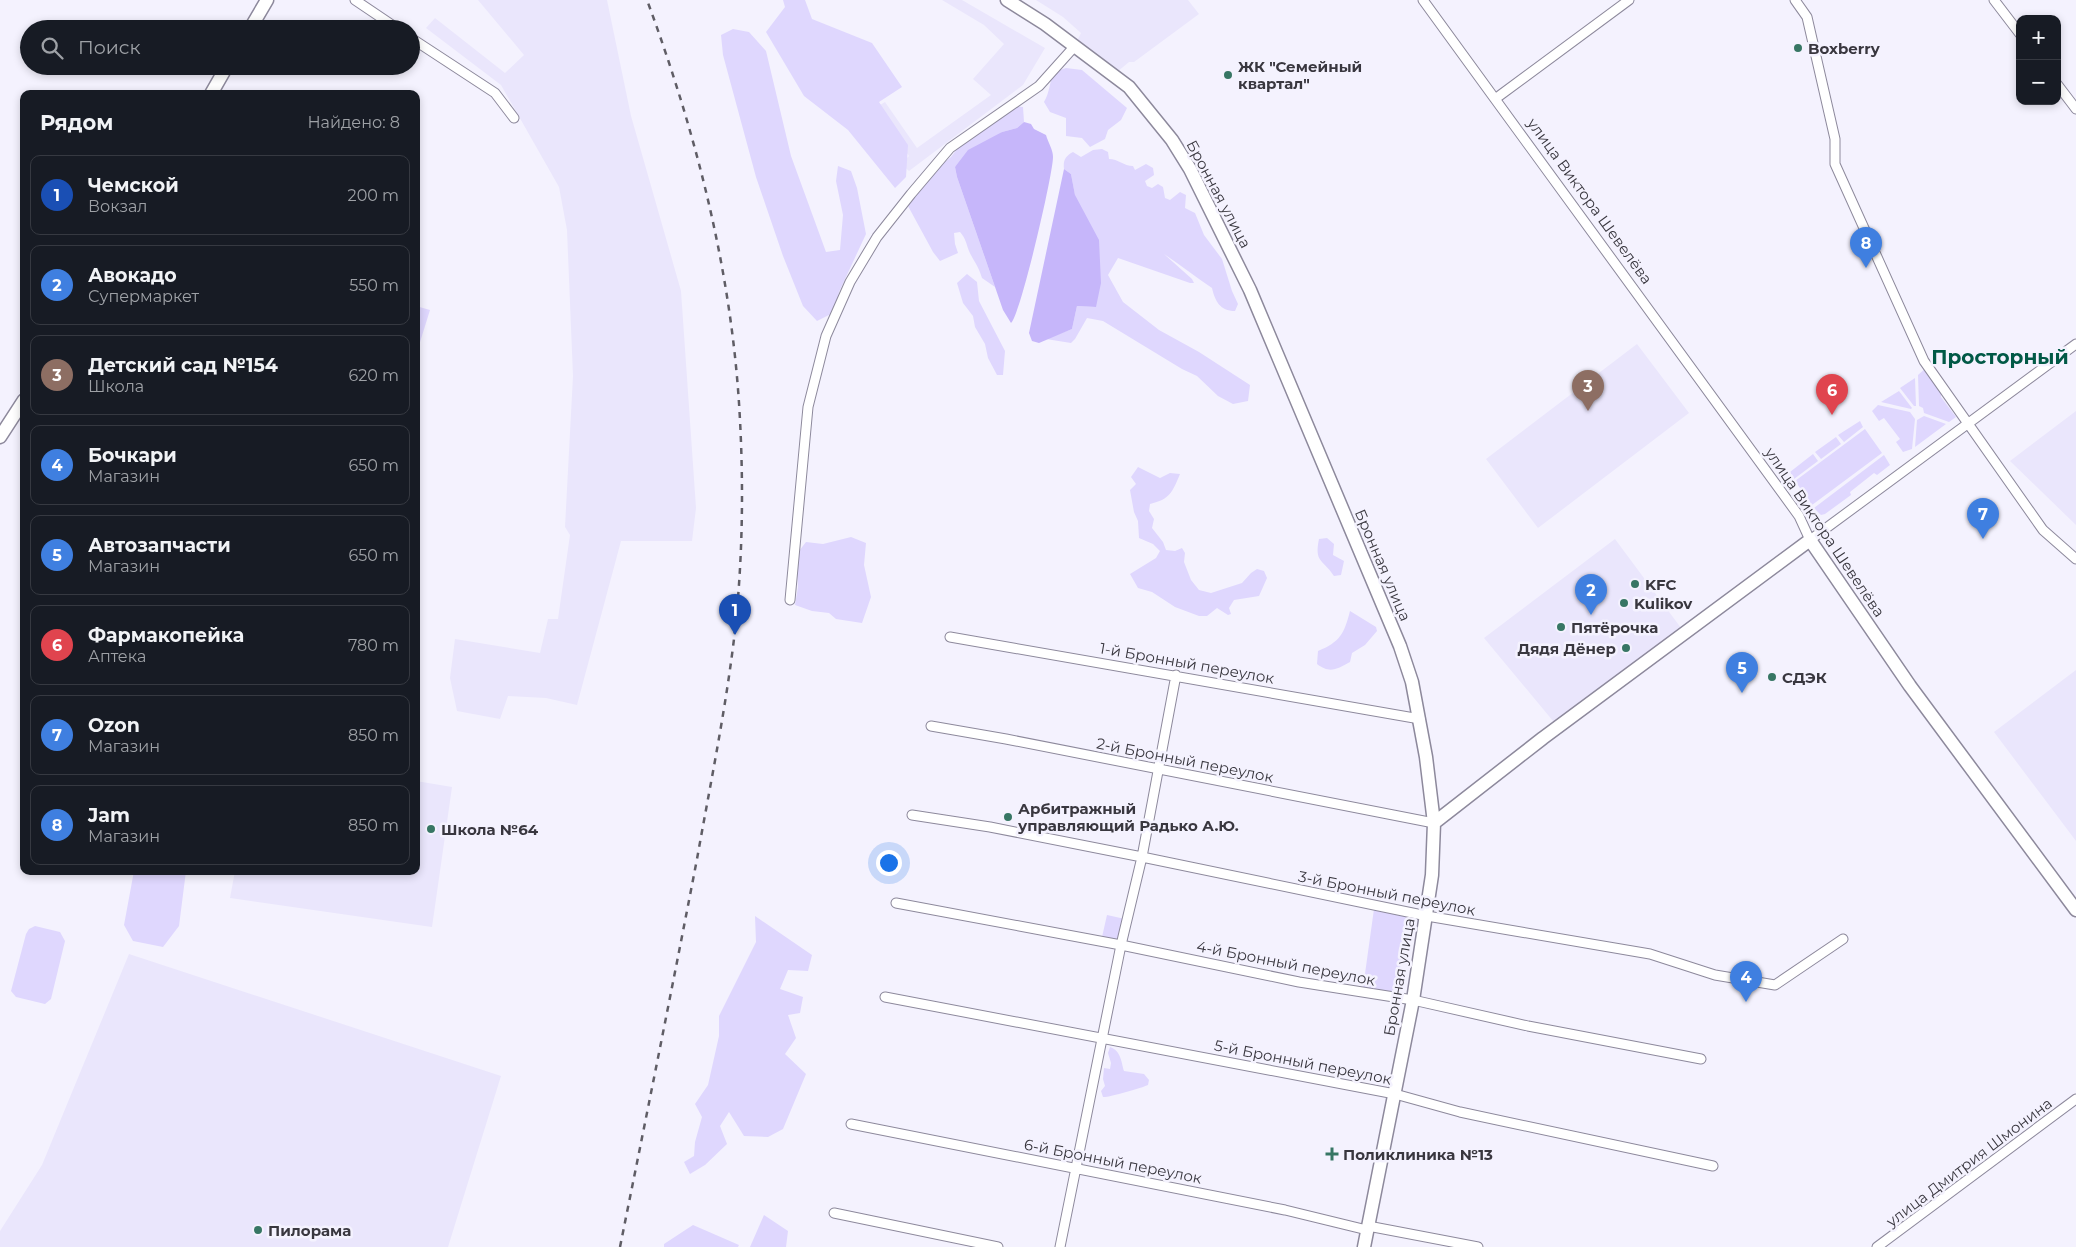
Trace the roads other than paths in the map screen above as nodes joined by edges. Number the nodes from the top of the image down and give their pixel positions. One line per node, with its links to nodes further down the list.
1 (267, 0): 8 (street)
2 (355, 0): 9 (street)
3 (1007, 0): 12 (street, Бронная улица)
4 (1423, 0): 16 (street, улица Виктора Шевелёва)
5 (1629, 0): 16 (street)
6 (1795, 0): 21 (street)
7 (1994, 0): 10 (street)
8 (255, 20)
9 (385, 20)
10 (2016, 29)
11 (420, 44): 18 (street)
12 (1074, 46): 25 (street); 28 (street, Бронная улица)
13 (222, 75): 15 (street)
14 (2061, 89): 17 (street)
15 (213, 90)
16 (1495, 99): 23 (street, улица Виктора Шевелёва)
17 (2076, 109)
18 (514, 118)
19 (2076, 344): 21 (street)
20 (20, 406): 22 (street)
21 (1968, 424): 23 (street); 24 (street)
22 (0, 438)
23 (1810, 540): 32 (street); 35 (street, улица Виктора Шевелёва)
24 (2076, 560)
25 (790, 600)
26 (950, 637): 27 (street, 1-й Бронный переулок)
27 (1176, 675): 28 (street, 1-й Бронный переулок); 30 (street)
28 (1420, 719): 32 (street, Бронная улица)
29 (931, 726): 30 (street, 2-й Бронный переулок)
30 (1158, 769): 32 (street, 2-й Бронный переулок); 33 (street)
31 (912, 815): 33 (street, 3-й Бронный переулок)
32 (1434, 822): 36 (street, Бронная улица)
33 (1142, 857): 36 (street, 3-й Бронный переулок); 38 (street)
34 (896, 903): 38 (street, 4-й Бронный переулок)
35 (2076, 910)
36 (1426, 916): 37 (street, 3-й Бронный переулок); 40 (street, Бронная улица)
37 (1843, 939)
38 (1121, 945): 40 (street, 4-й Бронный переулок); 41 (street)
39 (886, 997): 41 (street, 5-й Бронный переулок)
40 (1413, 1000): 42 (street, 4-й Бронный переулок); 43 (street, Бронная улица)
41 (1103, 1038): 43 (street, 5-й Бронный переулок); 47 (street)
42 (1701, 1059)
43 (1395, 1094): 46 (street, 5-й Бронный переулок); 49 (street, Бронная улица)
44 (2076, 1099): 54 (street, улица Дмитрия Шмонина)
45 (851, 1124): 47 (street, 6-й Бронный переулок)
46 (1713, 1166)
47 (1078, 1168): 49 (street, 6-й Бронный переулок); 51 (street)
48 (834, 1213): 50 (street)
49 (1368, 1228): 52 (street, Бронная улица); 53 (street, 6-й Бронный переулок)
50 (998, 1247)
51 (1060, 1247)
52 (1364, 1247)
53 (1478, 1247)
54 (1877, 1247)

